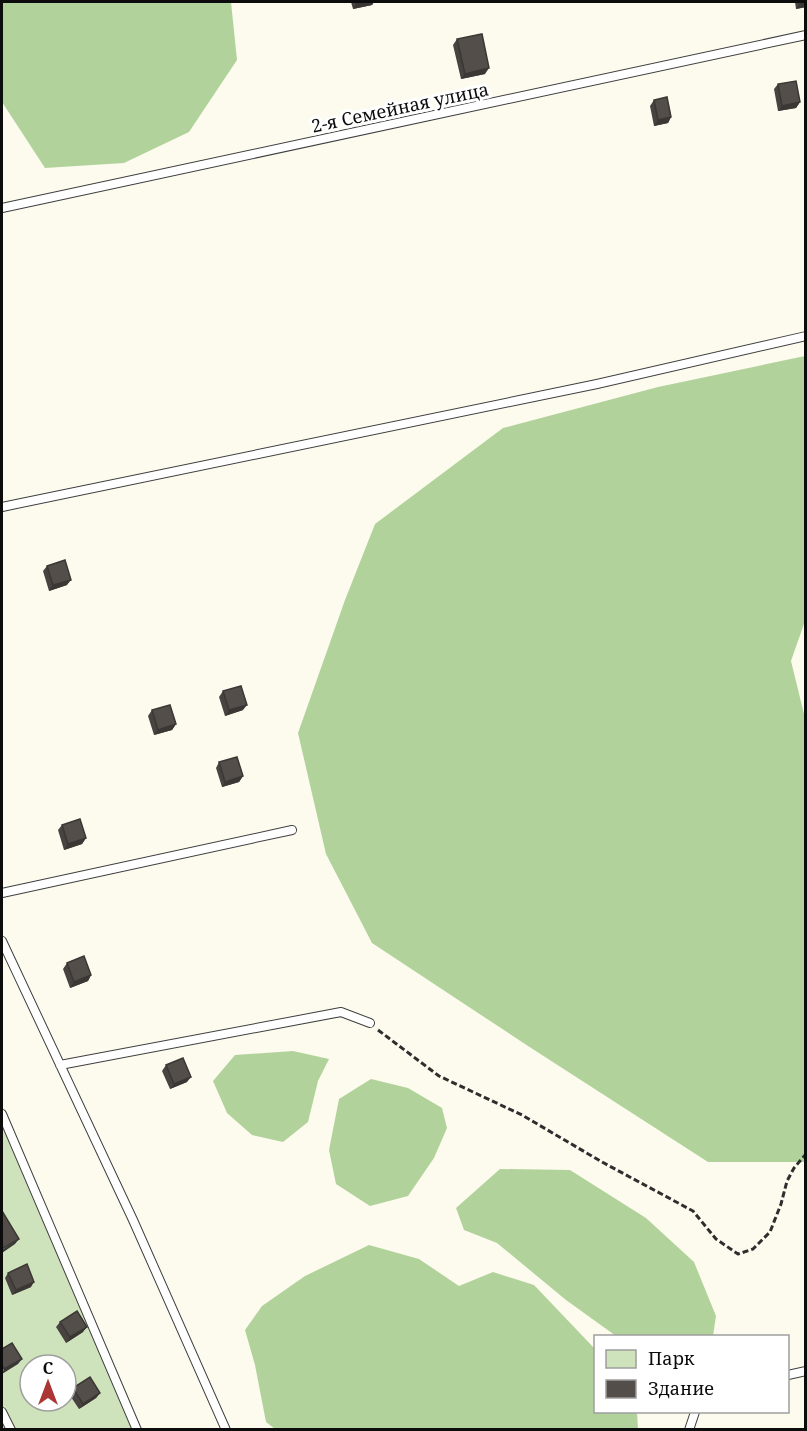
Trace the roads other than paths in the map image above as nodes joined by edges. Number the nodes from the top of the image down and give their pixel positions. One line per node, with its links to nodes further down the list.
1 (806, 35): 2 (lane, 2-я Семейная улица)
2 (2, 208)
3 (806, 336): 4 (lane)
4 (2, 507)
5 (292, 830): 6 (lane)
6 (2, 893)
7 (2, 941): 9 (lane)
8 (370, 1023): 9 (lane)
9 (60, 1065): 17 (lane)
10 (2, 1114): 16 (lane)
11 (806, 1371): 12 (lane)
12 (789, 1376)
13 (2, 1412): 15 (lane)
14 (695, 1413): 18 (lane)
15 (11, 1430)
16 (138, 1430)
17 (226, 1430)
18 (689, 1430)

